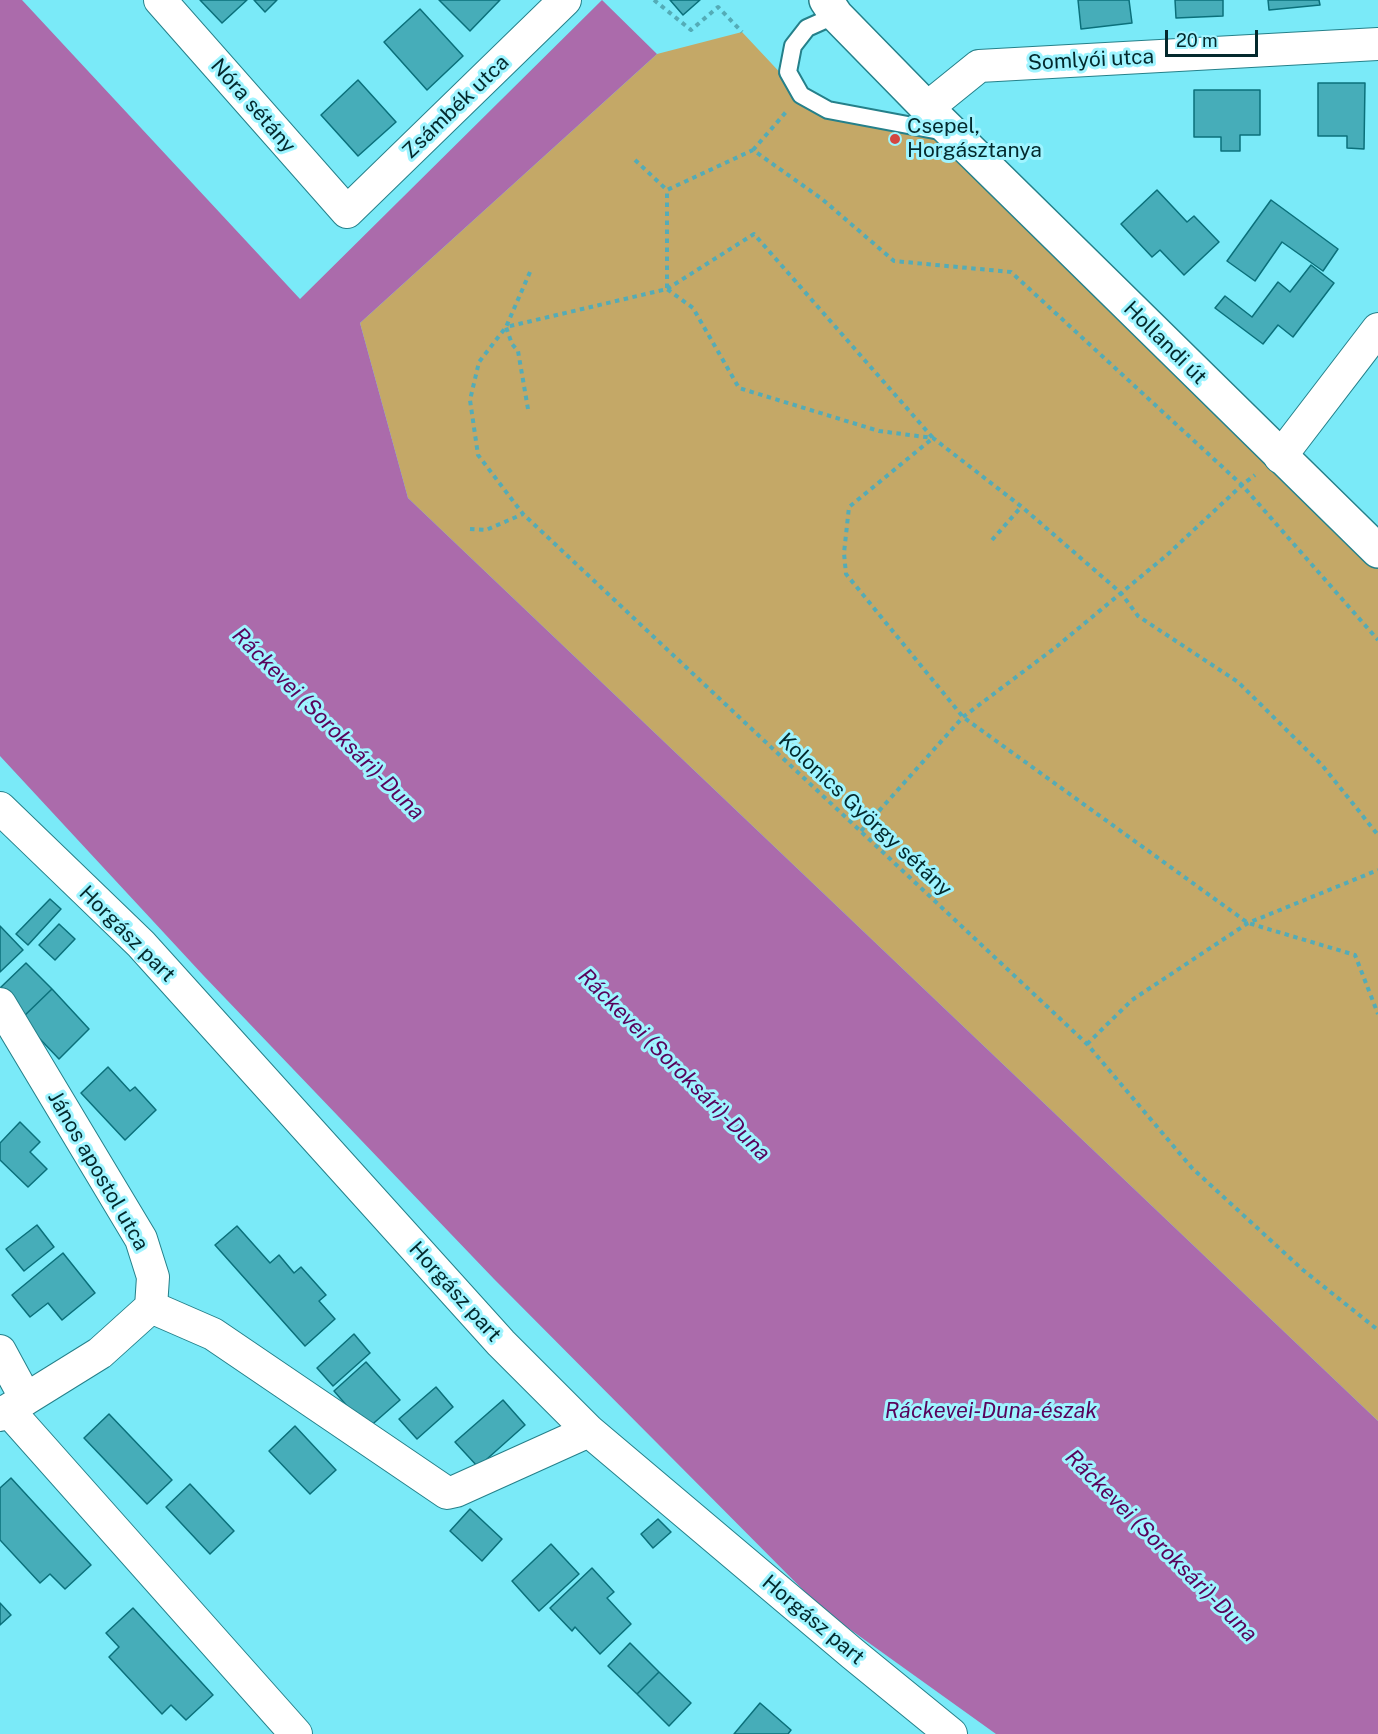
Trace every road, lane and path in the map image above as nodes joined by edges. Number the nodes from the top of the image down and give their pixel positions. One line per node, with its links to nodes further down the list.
1 (160, 0): 13 (street, Nóra sétány)
2 (565, 0): 13 (street, Zsámbék utca)
3 (654, 0): 5 (path)
4 (831, 8): 7 (lane, Hollandi út); 8 (street, Hollandi út)
5 (742, 32)
6 (1378, 44): 8 (street, Somlyói utca)
7 (801, 95): 9 (lane); 10 (path)
8 (927, 108): 9 (street, Hollandi út)
9 (953, 133): 20 (street, Hollandi út)
10 (753, 150): 12 (path); 21 (path)
11 (635, 160): 12 (path)
12 (667, 190): 15 (path)
13 (346, 212)
14 (530, 272): 16 (path, Kolonics György sétány)
15 (667, 289): 16 (path); 19 (path); 19 (path)
16 (506, 327): 18 (path); 23 (path, Kolonics György sétány)
17 (1378, 329): 20 (street)
18 (528, 409)
19 (933, 438): 22 (path); 29 (path)
20 (1280, 457): 21 (path); 26 (street, Hollandi út)
21 (1242, 485): 27 (path); 28 (path)
22 (1022, 507): 25 (path); 27 (path)
23 (523, 514): 24 (path); 31 (path, Kolonics György sétány)
24 (470, 529)
25 (992, 540)
26 (1378, 551)
27 (1121, 593): 29 (path); 32 (path)
28 (1378, 640)
29 (963, 717): 31 (path); 34 (path)
30 (3, 815): 42 (street, Horgász part)
31 (861, 831): 37 (path, Kolonics György sétány)
32 (1378, 835)
33 (1378, 870): 34 (path)
34 (1248, 922): 36 (path); 37 (path)
35 (0, 1004): 38 (street, János apostol utca)
36 (1378, 1014)
37 (1087, 1044): 39 (path, Kolonics György sétány)
38 (152, 1307): 41 (street); 42 (street)
39 (1378, 1329)
40 (0, 1351): 41 (street)
41 (11, 1408): 43 (street)
42 (589, 1431): 44 (street, Horgász part)
43 (296, 1734)
44 (951, 1734)

